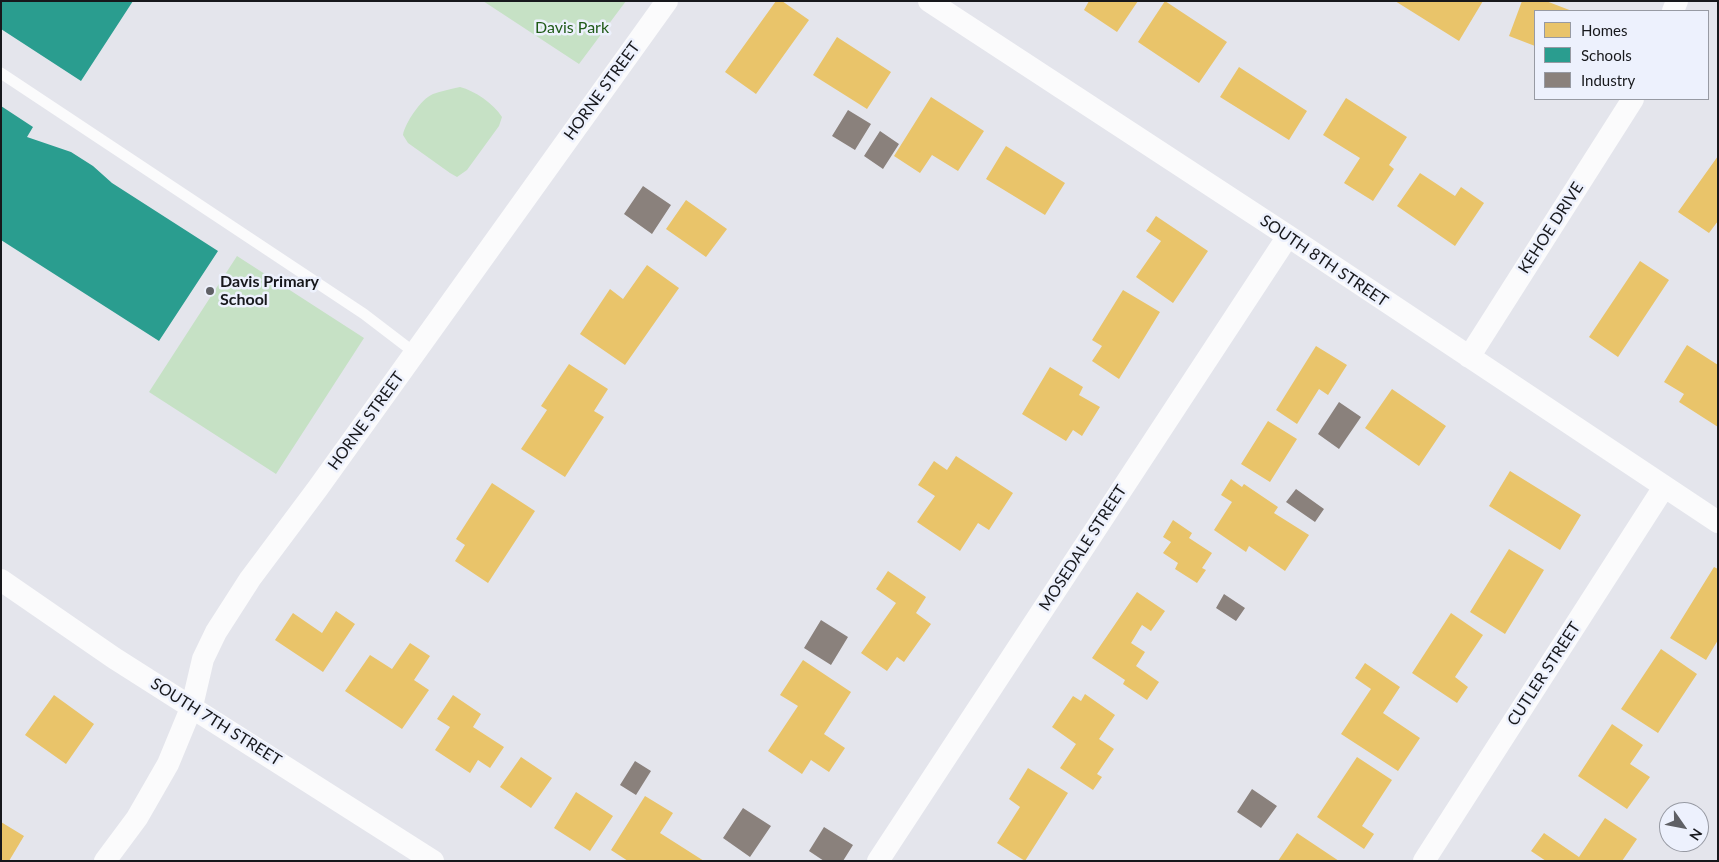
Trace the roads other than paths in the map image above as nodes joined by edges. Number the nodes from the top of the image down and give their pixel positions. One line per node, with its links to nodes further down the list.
1 (667, 1): 6 (street, HORNE STREET)
2 (929, 1): 5 (street, SOUTH 8TH STREET)
3 (1, 73): 6 (lane)
4 (1632, 100): 7 (street, KEHOE DRIVE)
5 (1288, 236): 7 (street, SOUTH 8TH STREET); 14 (street, MOSEDALE STREET)
6 (415, 352): 11 (street, HORNE STREET)
7 (1469, 357): 8 (street, SOUTH 8TH STREET)
8 (1664, 488): 9 (street, SOUTH 8TH STREET); 15 (street, CUTLER STREET)
9 (1718, 522)
10 (1, 580): 11 (street, SOUTH 7TH STREET)
11 (192, 706): 12 (street, HORNE STREET); 13 (street, SOUTH 7TH STREET)
12 (105, 861)
13 (433, 861)
14 (878, 861)
15 (1424, 861)

